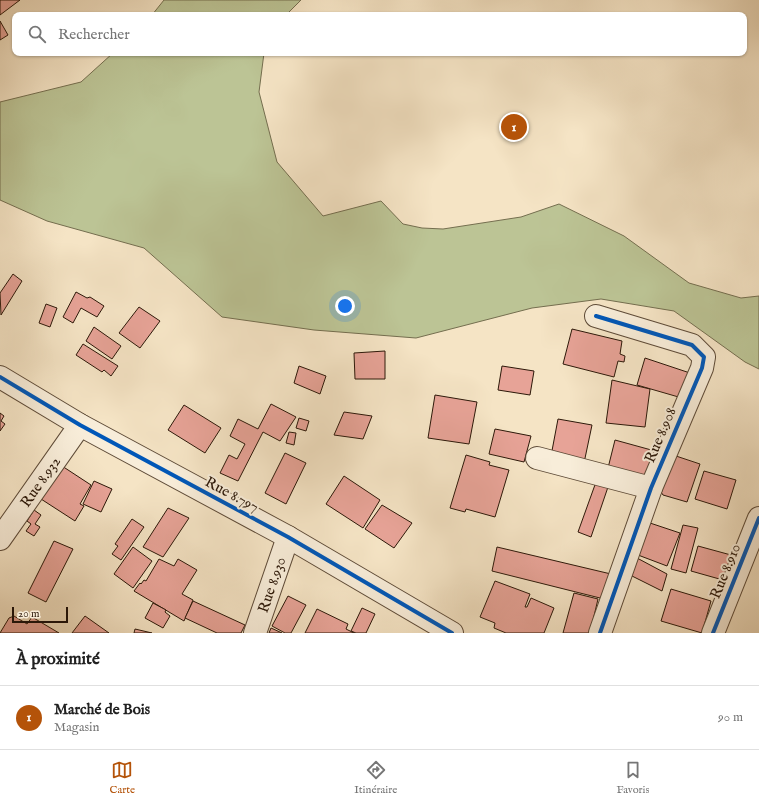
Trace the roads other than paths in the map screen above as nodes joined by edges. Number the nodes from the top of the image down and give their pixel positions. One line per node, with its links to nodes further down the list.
1 (596, 316): 5 (street, Rue 8.908)
2 (0, 377): 3 (street, Rue 8.797)
3 (80, 425): 7 (street, Rue 8.797); 8 (street, Rue 8.932)
4 (537, 458): 5 (street)
5 (651, 488): 11 (street, Rue 8.908)
6 (759, 518): 12 (street, Rue 8.910)
7 (288, 537): 9 (street, Rue 8.930); 10 (street, Rue 8.797)
8 (0, 539)
9 (255, 633)
10 (452, 633)
11 (600, 633)
12 (713, 633)

